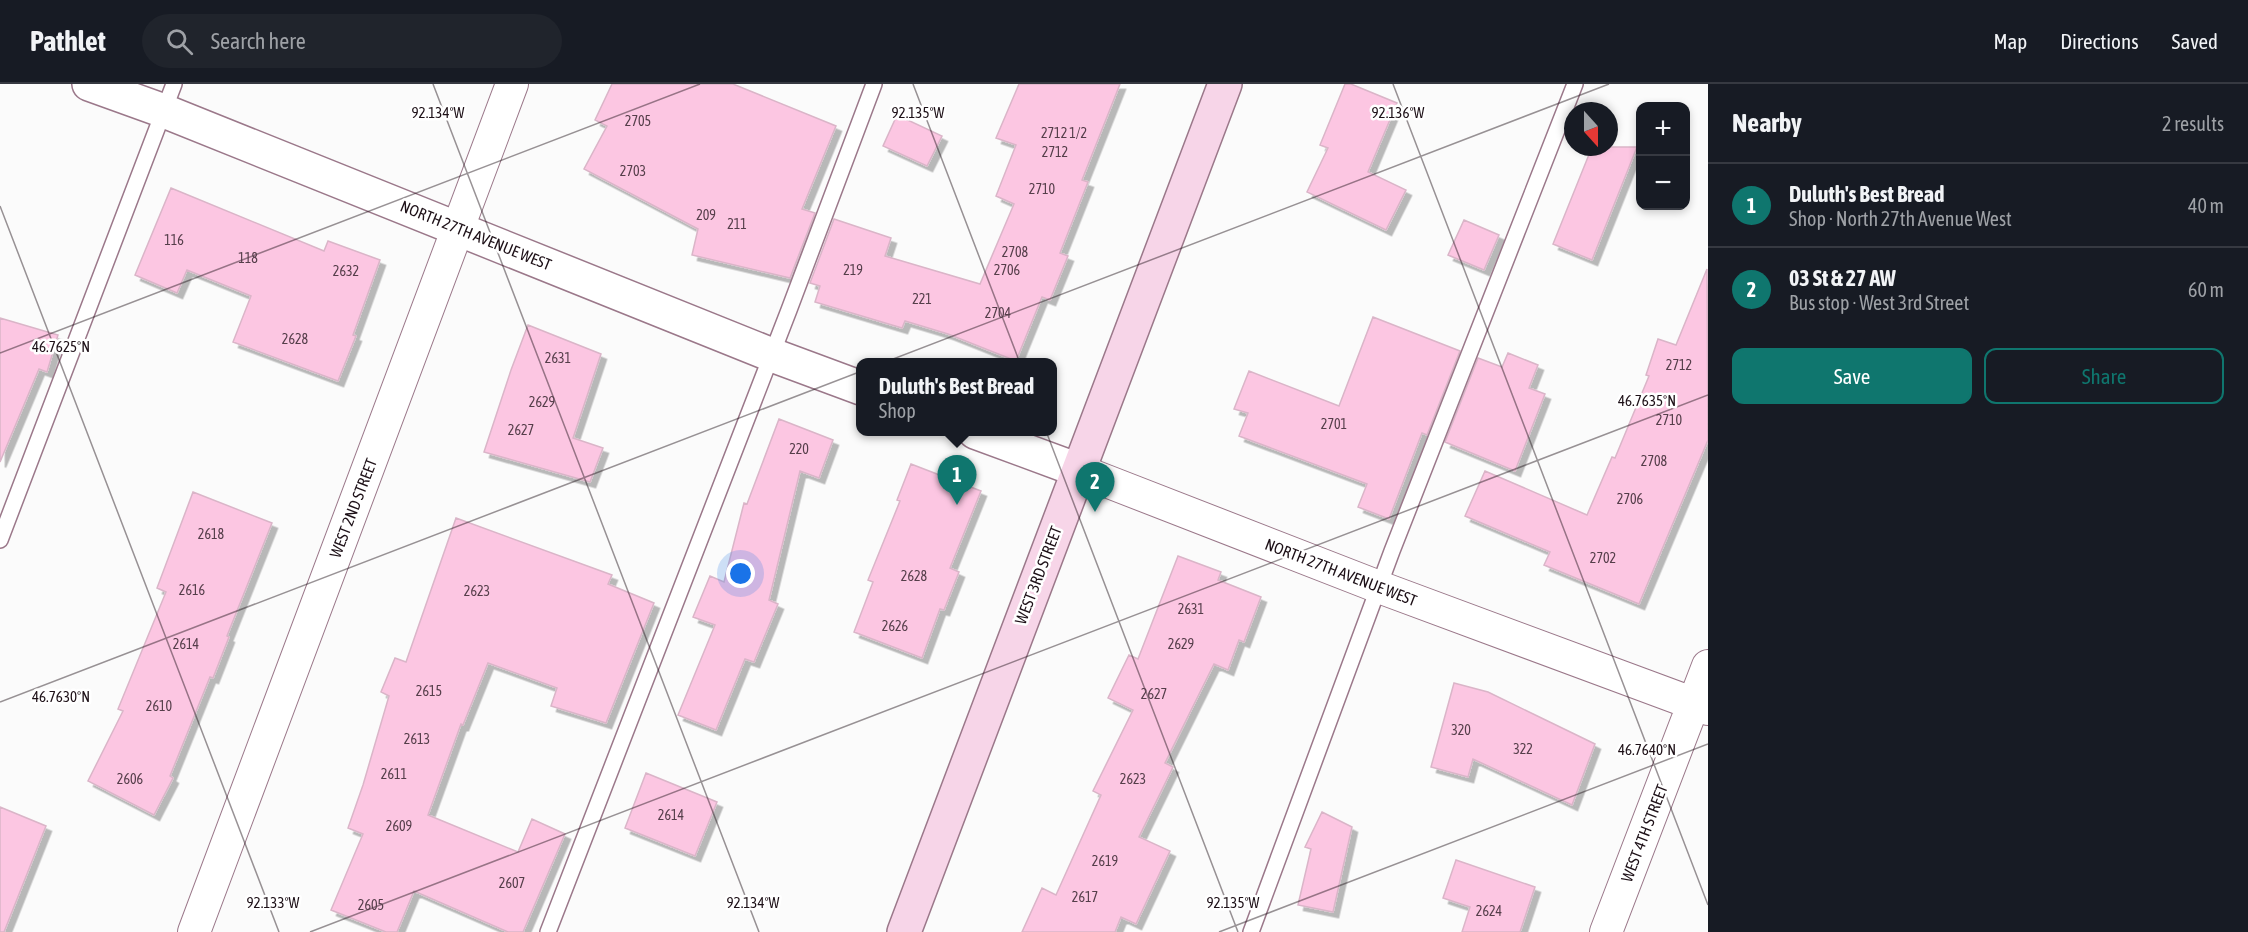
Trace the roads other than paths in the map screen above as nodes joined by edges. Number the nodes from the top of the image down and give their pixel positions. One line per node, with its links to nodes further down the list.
1 (89, 84): 6 (street, NORTH 27TH AVENUE WEST)
2 (512, 84): 7 (street, WEST 2ND STREET)
3 (874, 84): 8 (lane)
4 (1225, 84): 11 (main road, WEST 3RD STREET)
5 (1575, 84): 13 (lane)
6 (169, 97): 7 (street, NORTH 27TH AVENUE WEST); 12 (lane)
7 (458, 228): 8 (street, NORTH 27TH AVENUE WEST); 16 (street, WEST 2ND STREET)
8 (772, 355): 9 (street, NORTH 27TH AVENUE WEST); 17 (lane)
9 (856, 386)
10 (986, 436): 11 (street, NORTH 27TH AVENUE WEST)
11 (1078, 470): 13 (street, NORTH 27TH AVENUE WEST); 18 (main road, WEST 3RD STREET)
12 (0, 540)
13 (1379, 587): 15 (street, NORTH 27TH AVENUE WEST); 19 (lane)
14 (1708, 666): 15 (street, WEST 4TH STREET)
15 (1701, 706): 20 (street, WEST 4TH STREET)
16 (194, 932)
17 (548, 932)
18 (904, 932)
19 (1251, 932)
20 (1606, 932)

